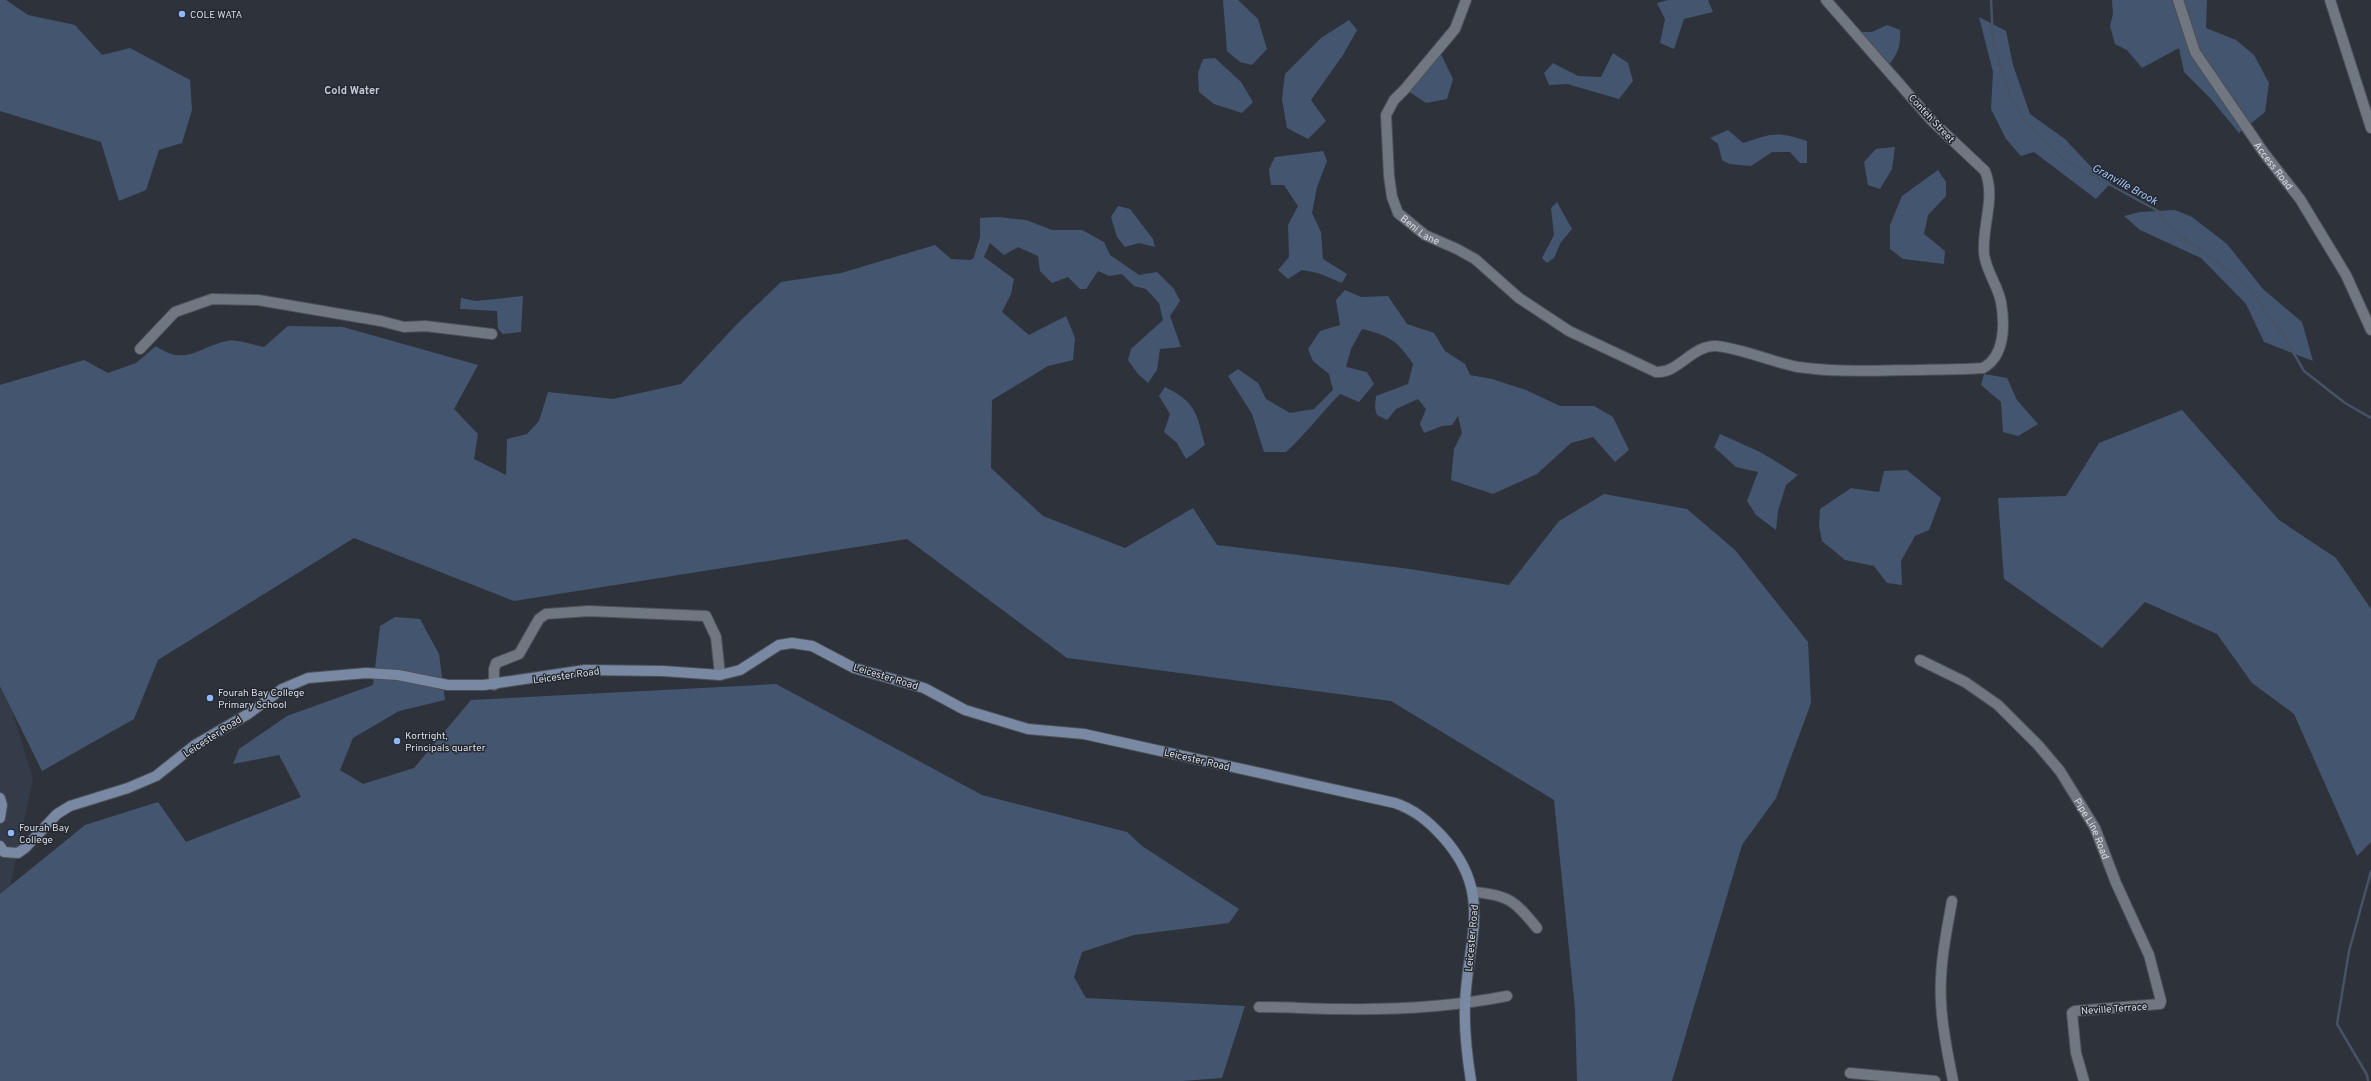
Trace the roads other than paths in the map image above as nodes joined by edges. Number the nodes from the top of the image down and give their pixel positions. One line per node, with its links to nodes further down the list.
1 (1466, 0): 6 (street, Beni Lane)
2 (1826, 0): 6 (street, Conteh Street)
3 (2178, 0): 7 (street, Access Road)
4 (2330, 0): 5 (street)
5 (2371, 128)
6 (1984, 254)
7 (2371, 330)
8 (492, 334): 9 (street)
9 (140, 348)
10 (1920, 660): 18 (street, Pipe Line Road)
11 (720, 675): 12 (street, Leicester Road); 12 (street); 16 (street, Leicester Road)
12 (494, 685): 15 (street, Leicester Road)
13 (0, 798): 14 (street)
14 (0, 818)
15 (0, 846)
16 (1474, 892): 19 (street); 21 (street, Leicester Road)
17 (1952, 901): 26 (street)
18 (2134, 919): 27 (street, Neville Terrace)
19 (1537, 928)
20 (1506, 996): 21 (street)
21 (1465, 1004): 22 (street); 24 (street, Leicester Road)
22 (1259, 1007)
23 (1850, 1074): 25 (street)
24 (1471, 1081)
25 (1935, 1081)
26 (1953, 1081)
27 (2084, 1081)

